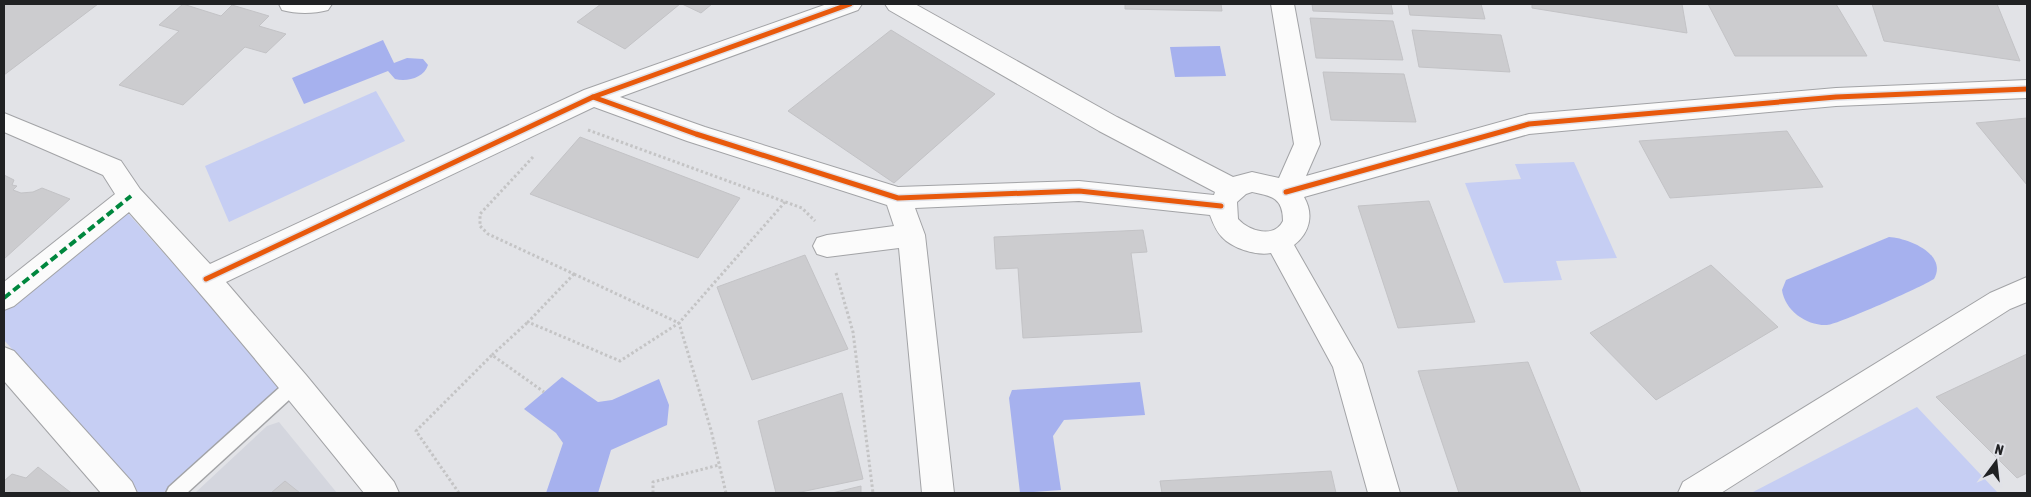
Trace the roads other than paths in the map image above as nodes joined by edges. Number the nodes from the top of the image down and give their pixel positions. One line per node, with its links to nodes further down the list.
1 (290, 4): 2 (street)
2 (320, 4)
3 (850, 4): 7 (street)
4 (897, 4): 11 (street)
5 (1282, 4): 9 (street)
6 (2027, 89): 9 (street)
7 (593, 97): 12 (street); 16 (street)
8 (4, 122): 10 (street)
9 (1286, 192): 11 (street); 14 (street)
10 (130, 196): 16 (street); 18 (street)
11 (1226, 197): 12 (street); 14 (street)
12 (898, 198): 13 (street)
13 (911, 235): 15 (street); 24 (street)
14 (1278, 241): 25 (street)
15 (828, 246)
16 (206, 279): 20 (street)
17 (2027, 289): 26 (street)
18 (4, 298)
19 (4, 360): 21 (street)
20 (295, 384): 22 (lane); 23 (street)
21 (121, 493)
22 (175, 493)
23 (383, 493)
24 (938, 493)
25 (1384, 493)
26 (1694, 493)

